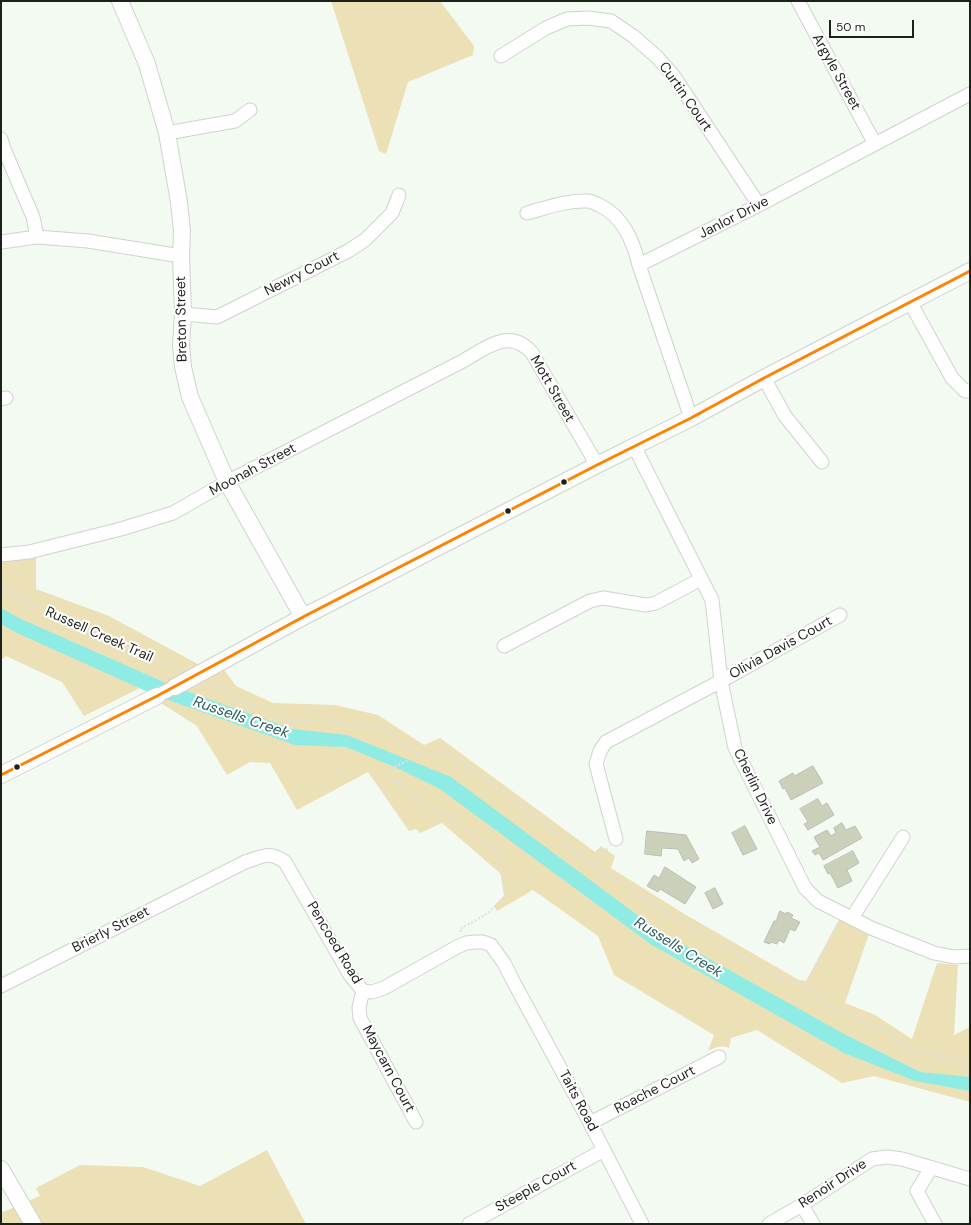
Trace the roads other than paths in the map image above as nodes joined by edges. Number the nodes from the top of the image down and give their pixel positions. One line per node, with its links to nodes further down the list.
1 (120, 1): 6 (street, Breton Street)
2 (798, 1): 8 (street, Argyle Street)
3 (501, 56): 10 (street, Curtin Court)
4 (970, 94): 8 (street, Janlor Drive)
5 (250, 110): 6 (street)
6 (168, 133): 14 (street, Breton Street)
7 (1, 139): 12 (street)
8 (875, 144): 10 (street, Janlor Drive)
9 (399, 195): 18 (street, Newry Court)
10 (759, 205): 15 (street, Janlor Drive)
11 (527, 213): 15 (street)
12 (37, 237): 13 (street); 14 (street)
13 (1, 242)
14 (181, 256): 18 (street, Breton Street)
15 (639, 265): 22 (street)
16 (970, 271): 17 (street)
17 (910, 302): 20 (street); 21 (street)
18 (183, 314): 26 (street, Breton Street)
19 (490, 346): 25 (street, Mott Street); 26 (street, Moonah Street)
20 (764, 378): 22 (street); 24 (street)
21 (970, 391)
22 (691, 418): 23 (street)
23 (634, 446): 25 (street); 28 (street, Cherlin Drive)
24 (822, 462)
25 (597, 465): 30 (street)
26 (227, 482): 27 (street, Moonah Street); 30 (street, Breton Street)
27 (1, 555)
28 (701, 579): 31 (street); 32 (street, Cherlin Drive)
29 (840, 615): 32 (street, Olivia Davis Court)
30 (304, 618): 33 (street)
31 (504, 646)
32 (721, 681): 35 (street, Olivia Davis Court); 37 (street, Cherlin Drive)
33 (1, 775)
34 (903, 837): 37 (street)
35 (616, 839)
36 (220, 874): 40 (street, Brierly Street); 41 (street, Pencoed Road)
37 (847, 916): 39 (street, Cherlin Drive)
38 (466, 943): 41 (street, Pencoed Road); 44 (street, Taits Road)
39 (970, 956)
40 (1, 986)
41 (363, 991): 43 (street, Maycarn Court)
42 (719, 1057): 44 (street, Roache Court)
43 (416, 1122)
44 (590, 1123): 45 (street, Taits Road)
45 (604, 1150): 51 (street, Steeple Court); 52 (street, Taits Road)
46 (931, 1168): 48 (street, Renoir Drive); 49 (street, Renoir Drive); 55 (street)
47 (1, 1169): 50 (street)
48 (970, 1179)
49 (802, 1205): 53 (street, Renoir Drive); 54 (street)
50 (32, 1224)
51 (469, 1224)
52 (642, 1224)
53 (769, 1224)
54 (813, 1224)
55 (935, 1224)

